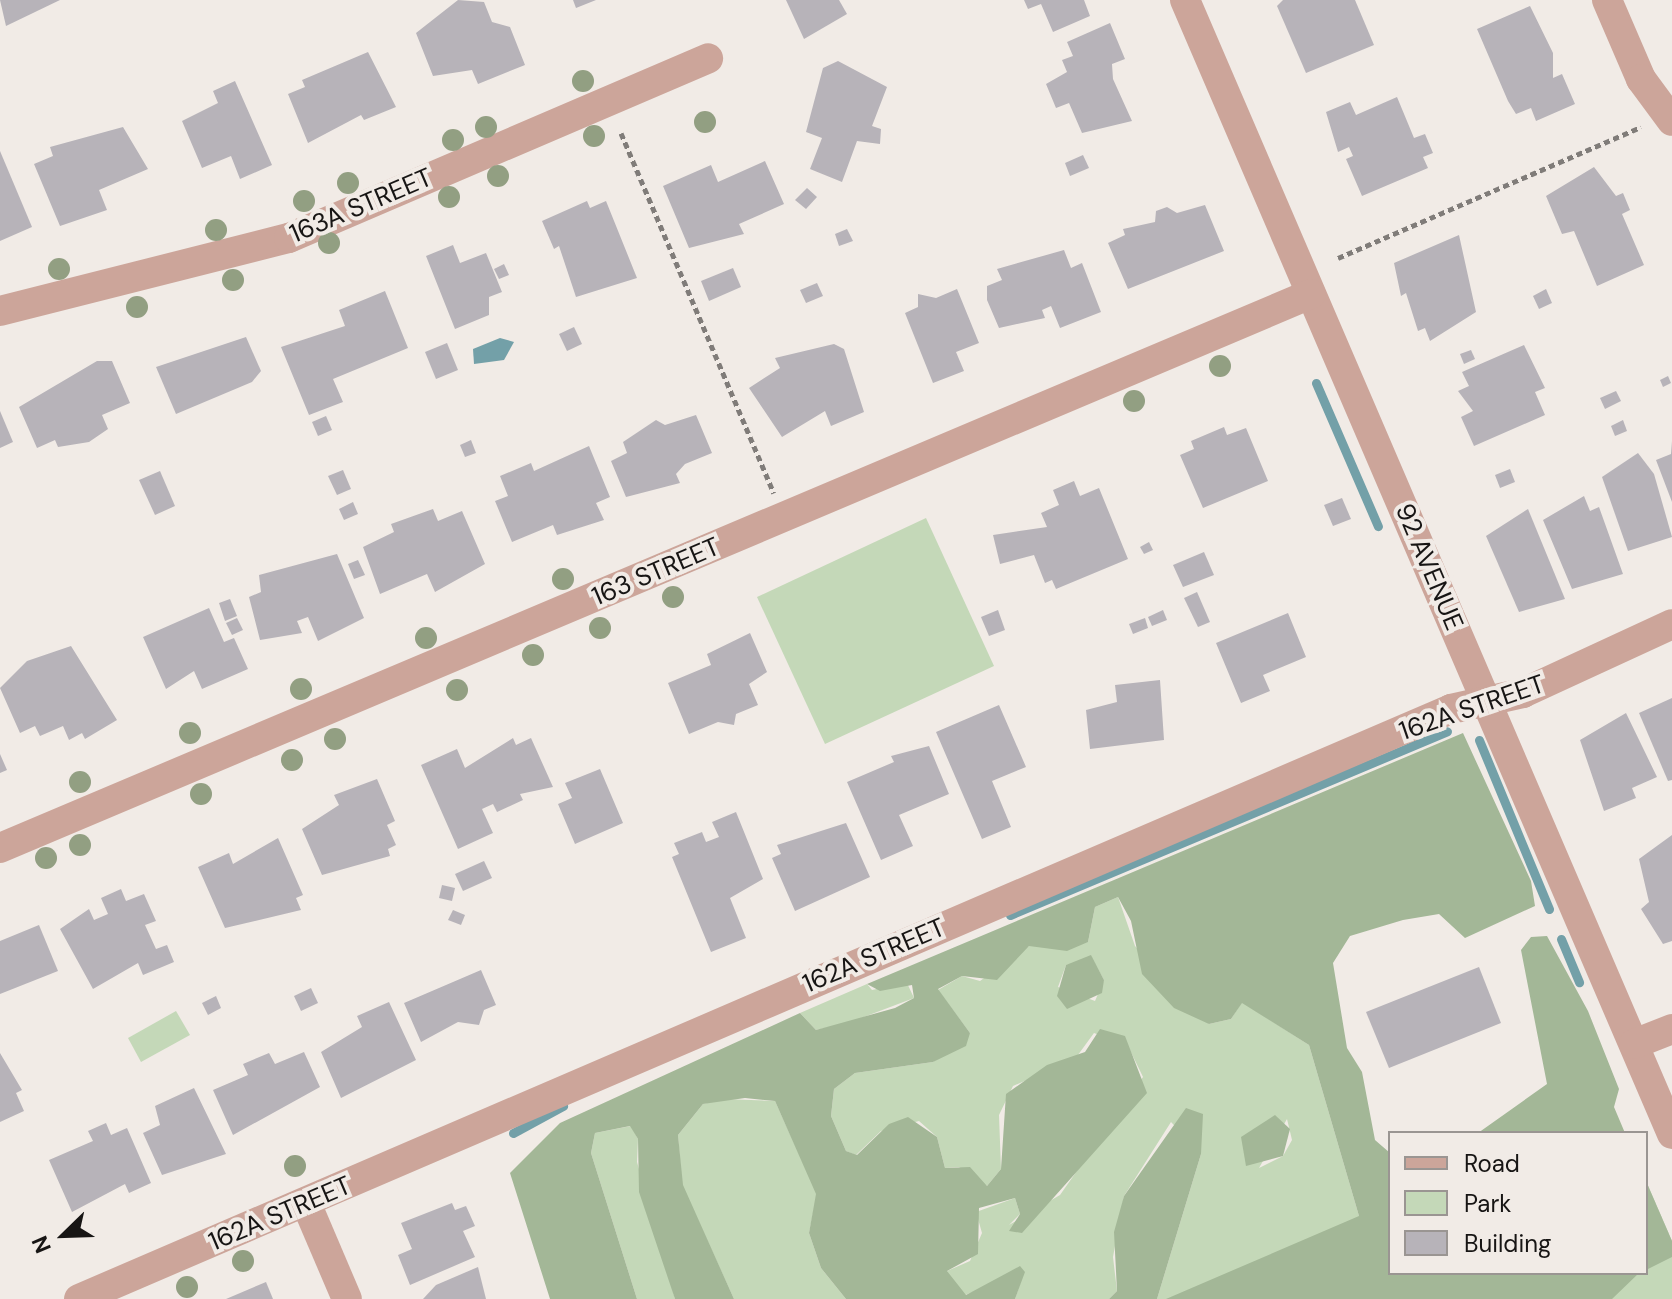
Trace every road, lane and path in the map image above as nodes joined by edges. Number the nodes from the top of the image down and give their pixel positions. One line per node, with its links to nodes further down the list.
1 (1185, 0): 8 (street, 92 AVENUE)
2 (1607, 0): 4 (street)
3 (708, 58): 9 (street, 163A STREET)
4 (1672, 121)
5 (1641, 127): 7 (path)
6 (621, 133): 10 (path)
7 (1338, 258)
8 (1311, 294): 12 (street, 92 AVENUE); 13 (street, 163 STREET)
9 (0, 311)
10 (777, 501)
11 (1672, 624): 12 (street, 162A STREET)
12 (1487, 701): 15 (street, 92 AVENUE); 17 (street, 162A STREET)
13 (0, 848)
14 (1672, 1029): 15 (street)
15 (1634, 1044): 16 (street, 92 AVENUE)
16 (1672, 1134)
17 (306, 1203): 18 (street, 162A STREET); 19 (street)
18 (79, 1299)
19 (347, 1299)

